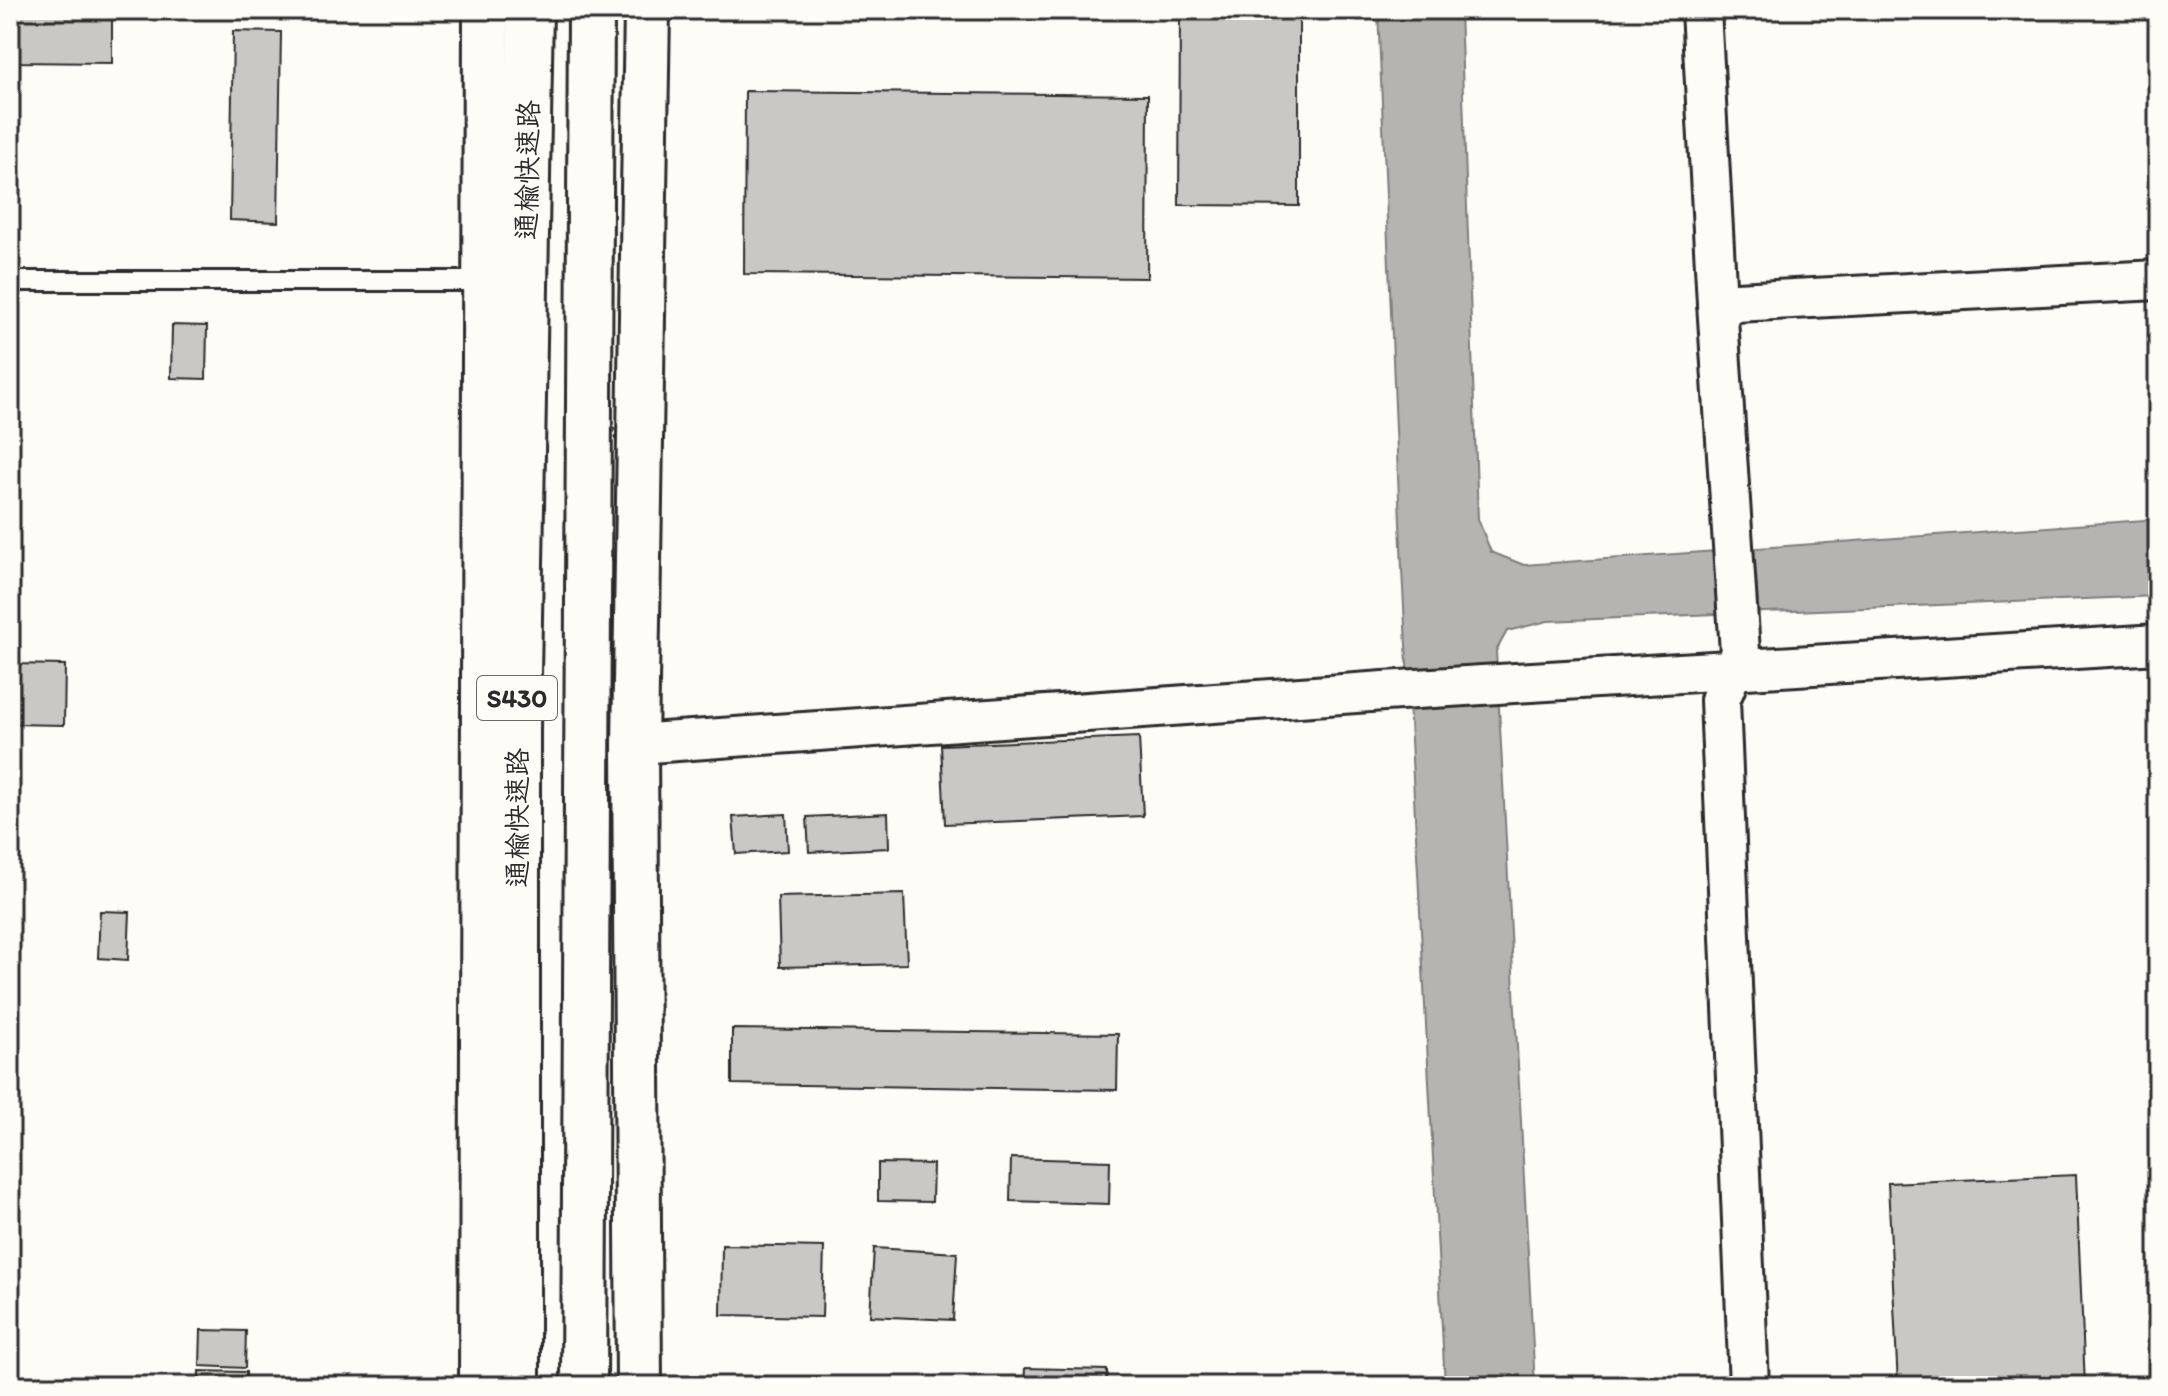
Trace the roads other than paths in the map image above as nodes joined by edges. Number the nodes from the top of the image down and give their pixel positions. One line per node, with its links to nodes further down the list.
1 (486, 10): 8 (main road)
2 (530, 10): 15 (main road, 通榆快速路 / S430)
3 (591, 10): 13 (main road, S430)
4 (647, 10): 12 (main road)
5 (1701, 10): 9 (street)
6 (2158, 280): 9 (street)
7 (10, 281): 8 (lane)
8 (485, 281): 14 (main road)
9 (1717, 303): 11 (street)
10 (2158, 644): 11 (street)
11 (1733, 670): 12 (street); 19 (street)
12 (635, 744): 18 (main road)
13 (585, 1286): 16 (main road, S430); 17 (main road)
14 (482, 1386)
15 (517, 1386)
16 (584, 1386)
17 (599, 1386)
18 (639, 1386)
19 (1749, 1386)

